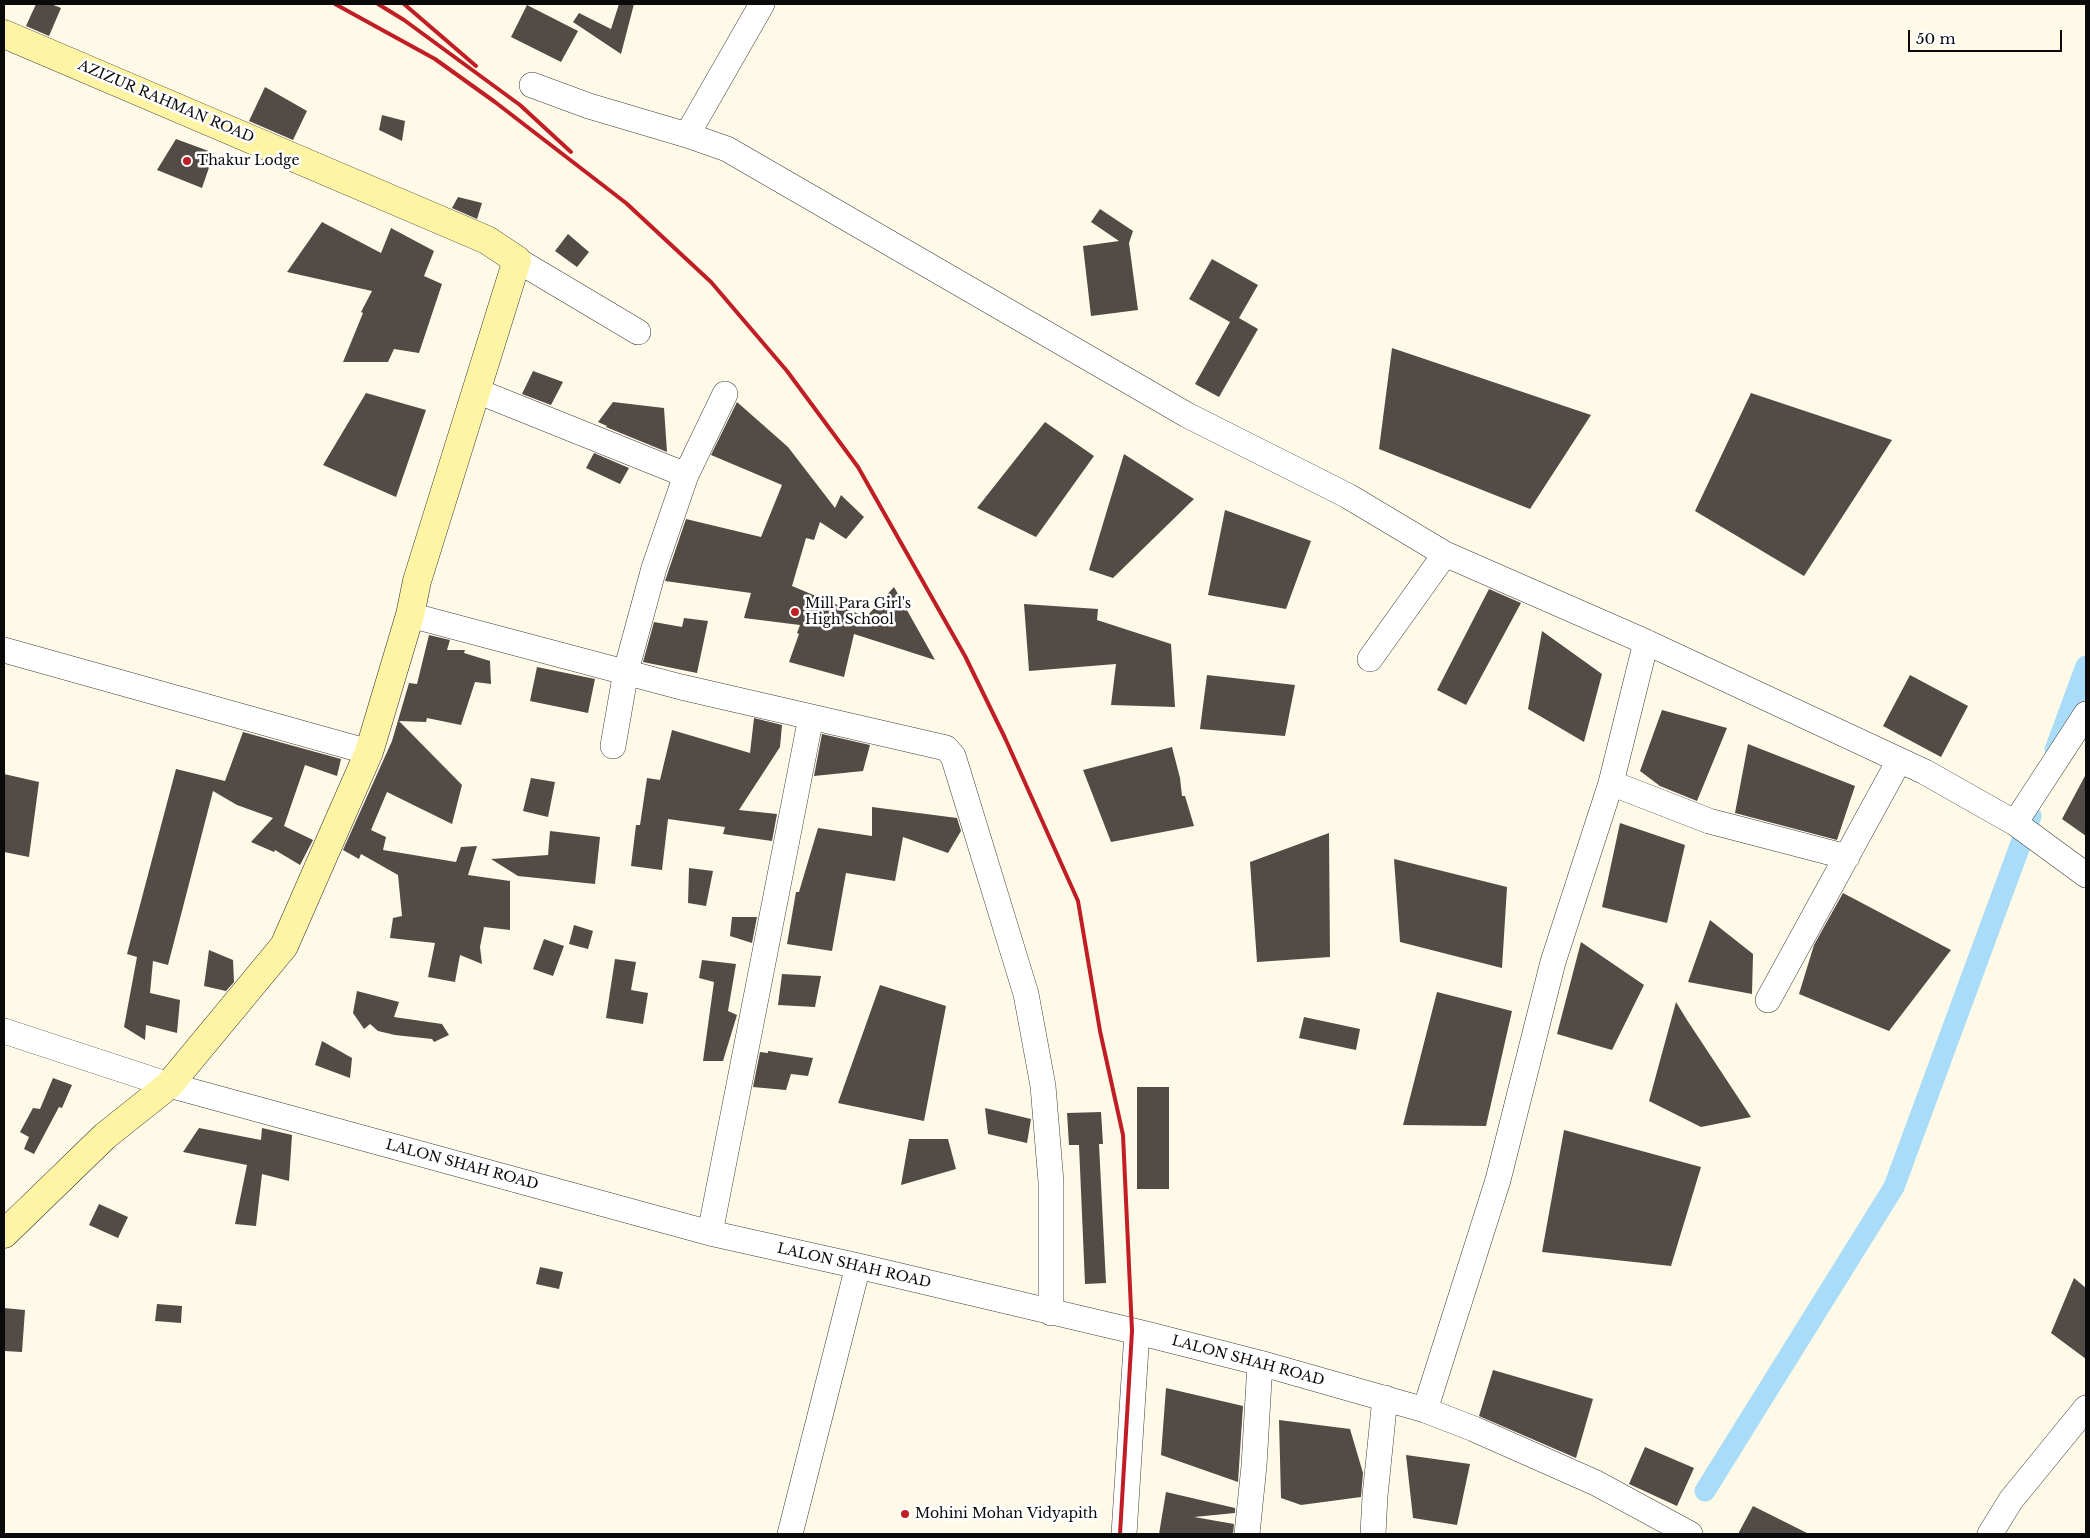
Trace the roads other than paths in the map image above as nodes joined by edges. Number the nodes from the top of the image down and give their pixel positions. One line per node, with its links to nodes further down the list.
1 (762, 4): 4 (street)
2 (4, 34): 5 (street, AZIZUR RAHMAN ROAD)
3 (532, 84): 4 (street)
4 (687, 135): 10 (street)
5 (518, 260): 6 (street); 7 (street)
6 (638, 332)
7 (476, 391): 9 (street); 11 (street)
8 (725, 394): 9 (street)
9 (686, 475): 15 (street)
10 (1445, 554): 12 (street); 14 (street)
11 (410, 614): 15 (street); 19 (street)
12 (1646, 642): 20 (street); 21 (street)
13 (4, 650): 19 (street)
14 (1370, 659)
15 (626, 672): 17 (street); 18 (street)
16 (2086, 714): 22 (street)
17 (811, 717): 28 (street); 31 (street)
18 (613, 746)
19 (369, 752): 27 (street)
20 (1899, 761): 22 (street); 23 (street)
21 (1611, 783): 23 (street); 36 (street)
22 (2015, 823): 24 (street)
23 (1847, 856): 25 (street)
24 (2086, 875)
25 (1768, 1000)
26 (4, 1031): 27 (street, LALON SHAH ROAD)
27 (169, 1085): 28 (street, LALON SHAH ROAD); 29 (street)
28 (710, 1233): 30 (street, LALON SHAH ROAD)
29 (4, 1234)
30 (858, 1266): 31 (street, LALON SHAH ROAD); 37 (street)
31 (1051, 1313): 32 (street, LALON SHAH ROAD)
32 (1136, 1332): 33 (street, LALON SHAH ROAD); 38 (street)
33 (1260, 1363): 34 (street, LALON SHAH ROAD); 39 (street)
34 (1385, 1398): 36 (street, LALON SHAH ROAD); 40 (street)
35 (2086, 1408): 42 (street)
36 (1425, 1410): 41 (street, LALON SHAH ROAD)
37 (790, 1534)
38 (1124, 1534)
39 (1247, 1534)
40 (1373, 1534)
41 (1690, 1534)
42 (1990, 1534)

